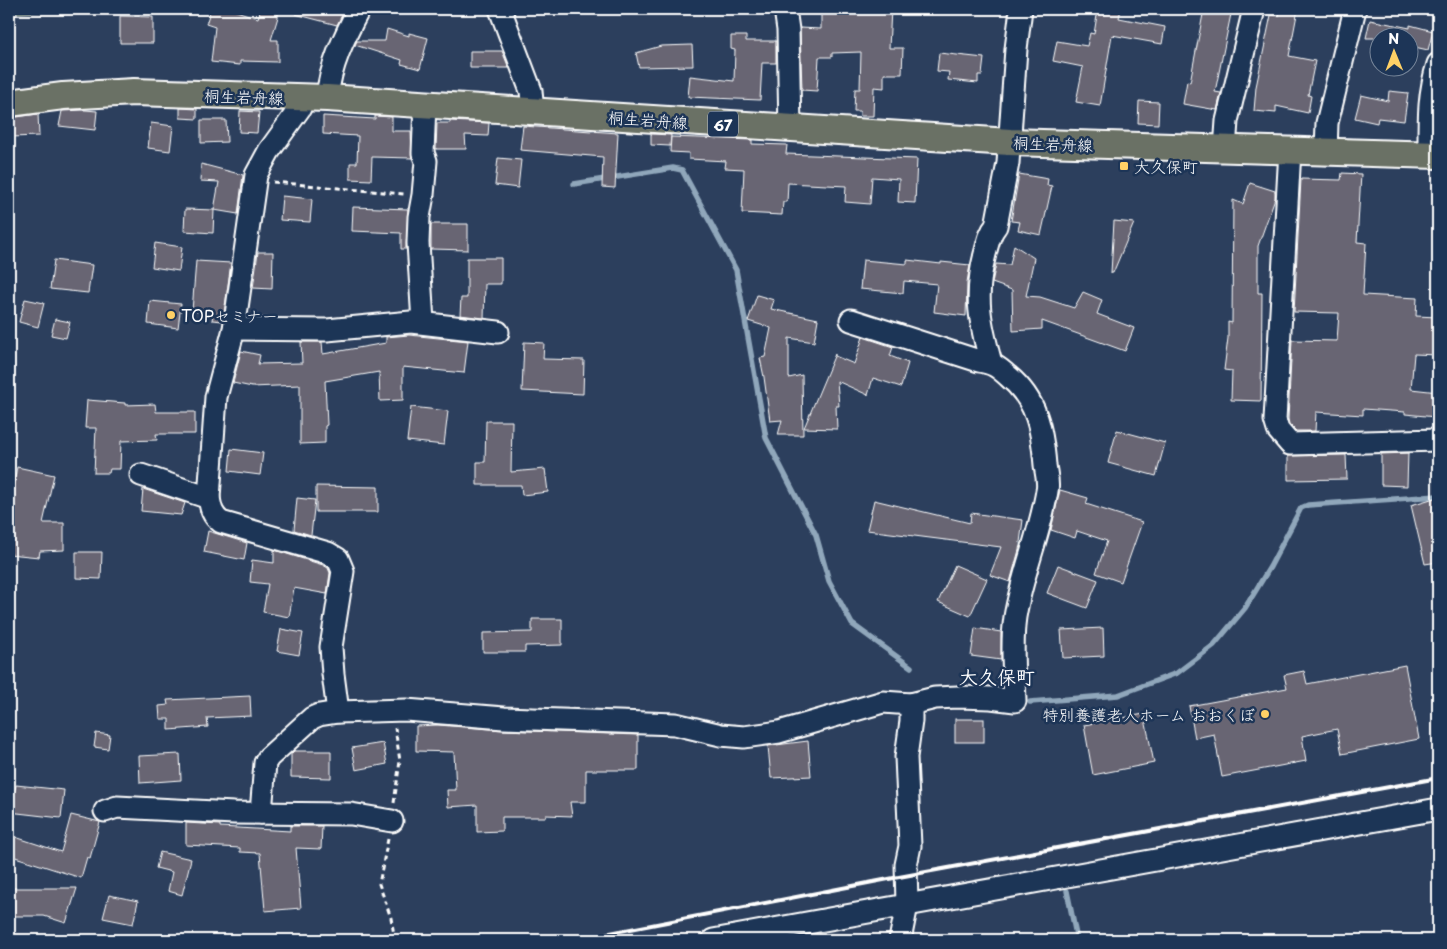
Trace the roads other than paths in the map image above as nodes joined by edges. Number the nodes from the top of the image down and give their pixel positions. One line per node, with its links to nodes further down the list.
1 (359, 9): 8 (street)
2 (500, 9): 11 (street)
3 (785, 9): 12 (street)
4 (1021, 9): 13 (street)
5 (1254, 9): 14 (street)
6 (1355, 9): 16 (street)
7 (1438, 64): 17 (street)
8 (316, 98): 9 (main road, 桐生岩舟線 / 67); 10 (main road, 桐生岩舟線 / 67); 20 (street)
9 (9, 103)
10 (425, 104): 11 (main road, 桐生岩舟線 / 67); 19 (street)
11 (533, 112): 12 (main road, 桐生岩舟線 / 67)
12 (790, 129): 13 (main road, 桐生岩舟線 / 67)
13 (1010, 142): 14 (main road, 桐生岩舟線 / 67); 22 (street)
14 (1225, 149): 15 (main road, 桐生岩舟線 / 67)
15 (1290, 150): 16 (main road, 桐生岩舟線 / 67); 23 (street)
16 (1326, 152): 17 (main road, 桐生岩舟線 / 67)
17 (1434, 155)
18 (851, 320): 22 (street)
19 (423, 322): 20 (street); 21 (street)
20 (234, 329): 25 (street)
21 (498, 332)
22 (991, 363): 26 (street)
23 (1438, 440)
24 (141, 475): 25 (street)
25 (209, 498): 27 (street)
26 (912, 704): 27 (street); 32 (street)
27 (338, 712): 30 (street)
28 (1438, 809): 32 (street)
29 (105, 811): 30 (street)
30 (261, 813): 31 (street)
31 (392, 821)
32 (907, 904): 33 (street); 34 (street)
33 (713, 940)
34 (900, 940)

